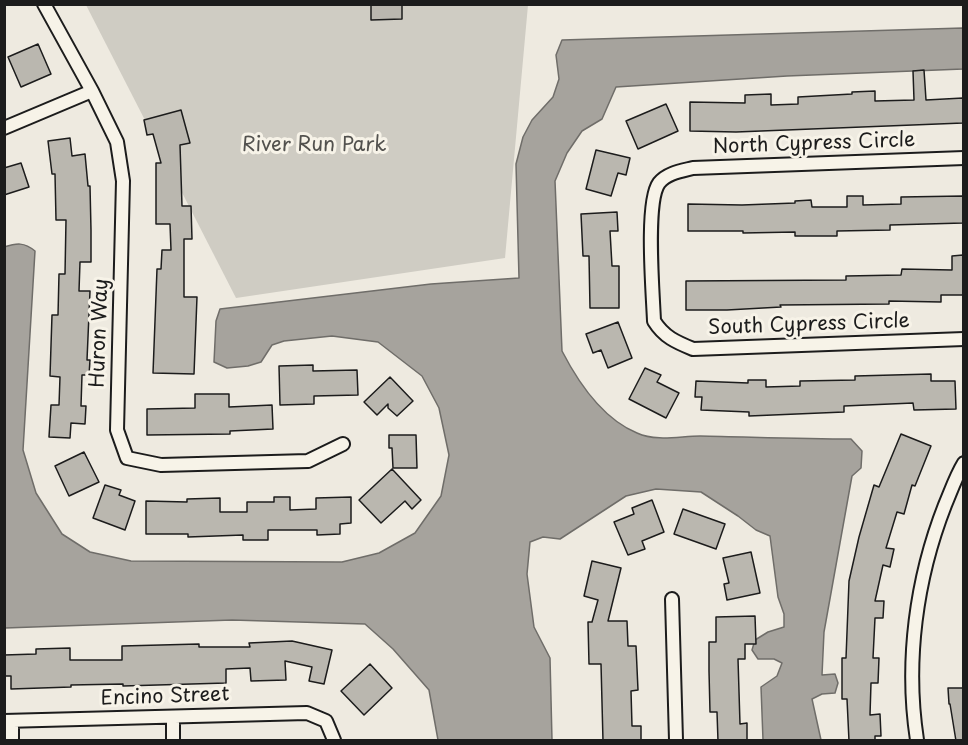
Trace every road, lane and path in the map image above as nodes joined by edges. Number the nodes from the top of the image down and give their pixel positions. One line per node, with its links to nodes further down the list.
1 (44, 4): 2 (street, Huron Way)
2 (92, 91): 3 (street); 7 (street, Huron Way)
3 (4, 128)
4 (963, 158): 5 (street, North Cypress Circle)
5 (661, 332): 6 (street, South Cypress Circle)
6 (963, 339)
7 (343, 444)
8 (963, 463): 16 (street)
9 (672, 599): 15 (street)
10 (172, 717): 11 (street, Encino Street); 13 (street); 14 (street, Encino Street)
11 (8, 721): 12 (street)
12 (12, 741)
13 (174, 741)
14 (334, 741)
15 (676, 741)
16 (917, 741)

